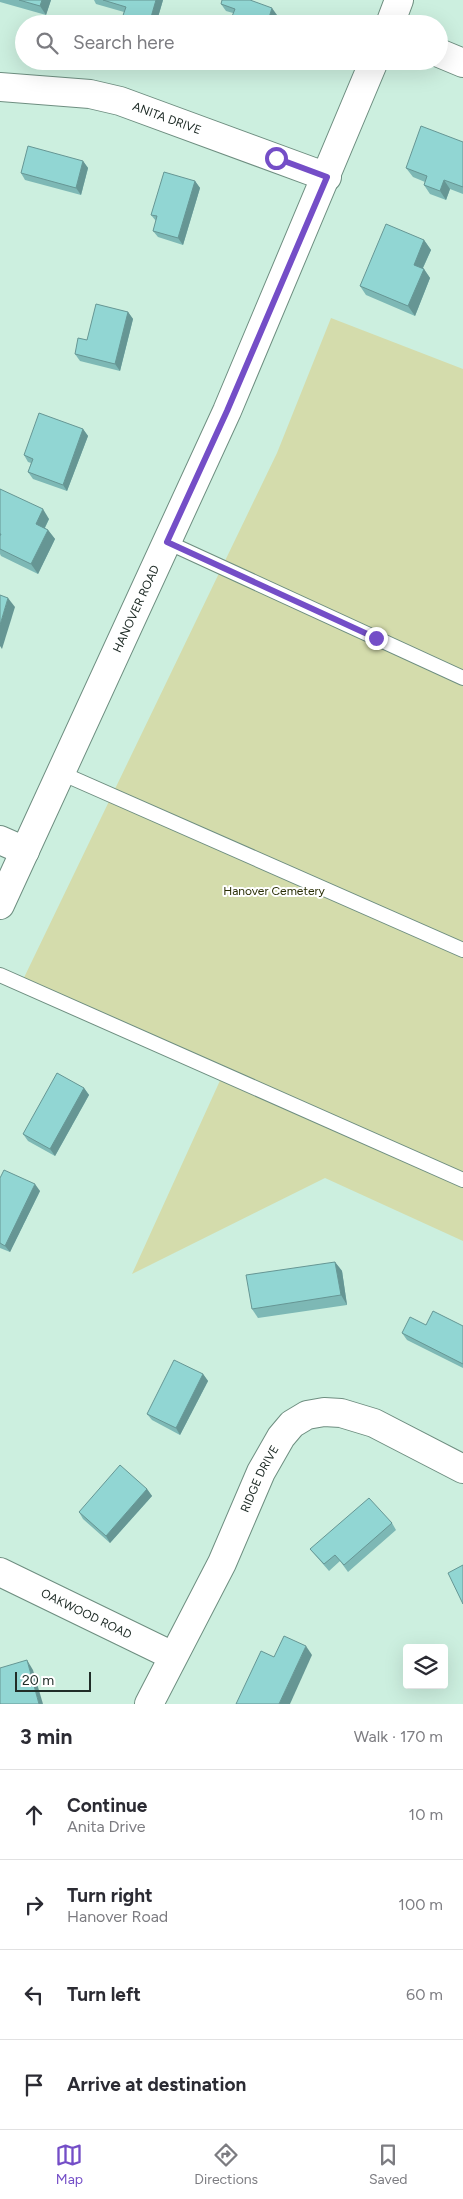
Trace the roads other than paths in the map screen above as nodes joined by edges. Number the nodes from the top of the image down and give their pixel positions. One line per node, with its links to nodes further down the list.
1 (399, 0): 2 (street)
2 (393, 15)
3 (448, 57): 4 (street)
4 (463, 63)
5 (370, 70): 7 (street, HANOVER ROAD)
6 (0, 87): 7 (street, ANITA DRIVE)
7 (327, 177): 8 (street, HANOVER ROAD)
8 (167, 542): 9 (lane); 10 (street, HANOVER ROAD)
9 (463, 678)
10 (61, 773): 12 (street, HANOVER ROAD); 14 (lane)
11 (0, 840): 12 (street)
12 (25, 851): 13 (street, HANOVER ROAD)
13 (0, 904)
14 (463, 950)
15 (0, 975): 16 (lane)
16 (463, 1180)
17 (463, 1469): 19 (street, RIDGE DRIVE)
18 (0, 1572): 19 (street, OAKWOOD ROAD)
19 (173, 1656): 20 (street, RIDGE DRIVE)
20 (149, 1704)

